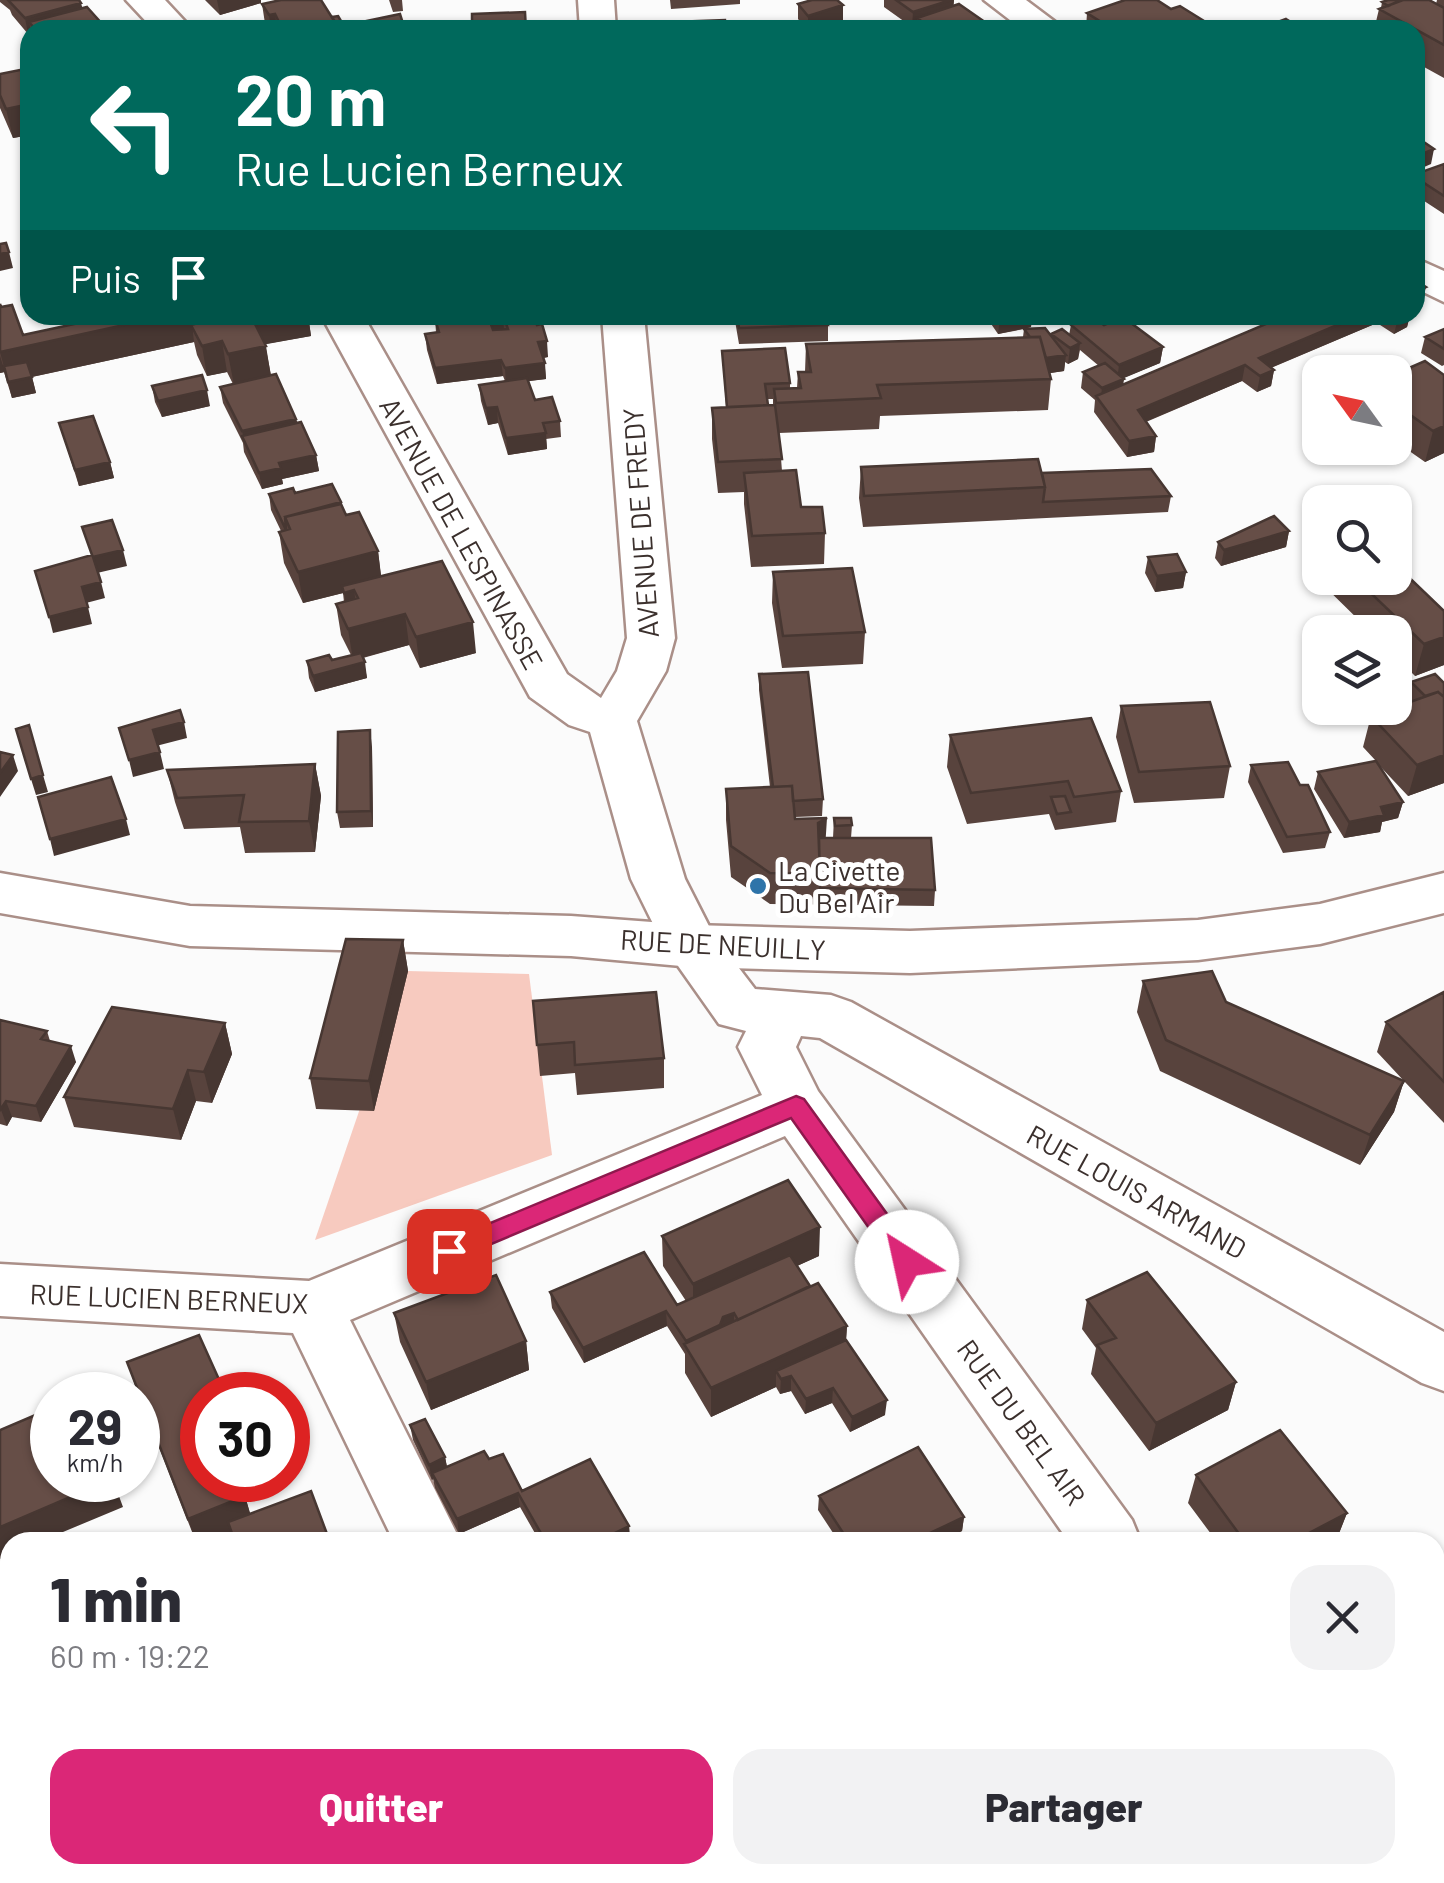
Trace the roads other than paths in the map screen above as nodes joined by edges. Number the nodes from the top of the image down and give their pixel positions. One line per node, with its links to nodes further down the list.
1 (144, 0): 3 (street)
2 (1002, 0): 4 (street)
3 (165, 20)
4 (1033, 20)
5 (348, 325): 7 (street, AVENUE DE LESPINASSE)
6 (624, 325): 7 (street, AVENUE DE FREDY)
7 (612, 721): 10 (street)
8 (0, 893): 10 (street, RUE DE NEUILLY)
9 (1444, 893): 11 (street, RUE DE NEUILLY)
10 (692, 946): 11 (street, RUE DE NEUILLY); 12 (street, RUE LOUIS ARMAND)
11 (832, 950): 12 (street)
12 (807, 1015): 13 (street); 16 (street, RUE LOUIS ARMAND)
13 (796, 1106): 15 (street, RUE LUCIEN BERNEUX); 18 (street, RUE DU BEL AIR)
14 (0, 1290): 15 (street, RUE LUCIEN BERNEUX)
15 (312, 1308): 17 (street)
16 (1444, 1364)
17 (423, 1532)
18 (1101, 1532)

